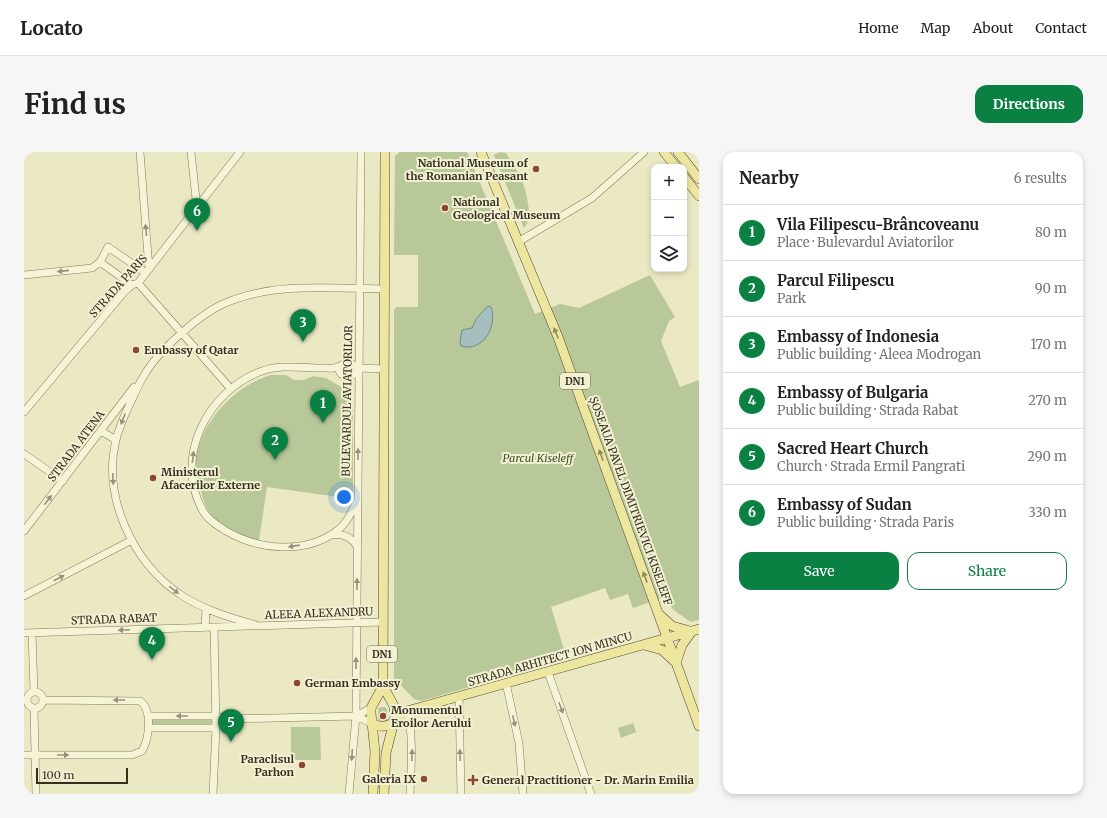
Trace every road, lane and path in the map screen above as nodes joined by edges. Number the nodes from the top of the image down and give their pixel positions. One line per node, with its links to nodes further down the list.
1 (140, 152): 19 (street, one-way to 1)
2 (191, 152): 13 (street)
3 (240, 152): 14 (street, STRADA PARIS)
4 (385, 152): 23 (main road, DN1)
5 (481, 152): 17 (main road, ȘOSEAUA PAVEL DIMITRIEVICI KISELEFF / DN1)
6 (644, 152): 17 (street)
7 (664, 152): 10 (main road)
8 (678, 152): 11 (main road)
9 (361, 154): 22 (street, BULEVARDUL AVIATORILOR)
10 (674, 164)
11 (699, 179)
12 (687, 181): 15 (main road)
13 (194, 184): 14 (street); 16 (street)
14 (210, 190): 16 (street, STRADA PARIS)
15 (699, 196)
16 (196, 208): 19 (street, STRADA PARIS)
17 (518, 242): 44 (main road, ȘOSEAUA PAVEL DIMITRIEVICI KISELEFF / DN1, one-way to 17)
18 (100, 262): 19 (street); 20 (street, one-way to 20); 21 (street)
19 (148, 271): 21 (street, STRADA PARIS)
20 (24, 275)
21 (135, 284): 24 (street); 32 (street, STRADA PARIS)
22 (360, 289): 23 (street); 24 (street); 26 (street, BULEVARDUL AVIATORILOR)
23 (384, 289): 27 (main road, DN1)
24 (183, 333): 28 (street); 30 (street)
25 (337, 368): 26 (street); 29 (street); 30 (street)
26 (359, 368): 27 (street); 29 (street); 31 (street, BULEVARDUL AVIATORILOR)
27 (384, 369): 45 (main road, DN1)
28 (145, 373): 33 (street, STRADA ATENA); 34 (street, one-way to 34)
29 (345, 376): 31 (street)
30 (231, 389): 39 (street, one-way to 30)
31 (358, 396): 37 (street, BULEVARDUL AVIATORILOR, one-way to 31)
32 (24, 412)
33 (101, 431): 34 (street); 36 (street, STRADA ATENA)
34 (116, 440): 40 (street, one-way to 40)
35 (24, 454): 36 (street)
36 (63, 481): 38 (street, STRADA ATENA, one-way to 36)
37 (358, 501): 39 (street); 41 (street, BULEVARDUL AVIATORILOR)
38 (24, 531)
39 (331, 535): 41 (street)
40 (132, 540): 42 (street, one-way to 40); 43 (street, one-way to 43)
41 (357, 546): 46 (street, BULEVARDUL AVIATORILOR, one-way to 41)
42 (24, 596)
43 (206, 609): 47 (street); 49 (street)
44 (658, 614): 50 (main road); 53 (main road, ȘOSEAUA PAVEL DIMITRIEVICI KISELEFF / DN1)
45 (382, 622): 46 (street, ALEEA ALEXANDRU); 58 (main road, DN1)
46 (356, 623): 47 (street, ALEEA ALEXANDRU); 69 (street, BULEVARDUL AVIATORILOR, one-way to 46)
47 (256, 625): 48 (street, ALEEA ALEXANDRU)
48 (214, 627): 49 (street, STRADA RABAT); 68 (street)
49 (205, 628): 52 (street, STRADA RABAT, one-way to 52)
50 (695, 630): 53 (main road, STRADA ARHITECT ION MINCU); 55 (main road)
51 (24, 633): 52 (street, STRADA RABAT)
52 (32, 633): 59 (street)
53 (667, 638): 54 (main road, STRADA ARHITECT ION MINCU); 55 (main road, ȘOSEAUA PAVEL DIMITRIEVICI KISELEFF / DN1)
54 (643, 645): 55 (main road); 56 (main road, STRADA ARHITECT ION MINCU)
55 (676, 663): 73 (main road, ȘOSEAUA PAVEL DIMITRIEVICI KISELEFF / DN1)
56 (548, 672): 57 (main road, STRADA ARHITECT ION MINCU); 86 (street, one-way to 86)
57 (506, 683): 60 (main road, STRADA ARHITECT ION MINCU); 85 (street, one-way to 85)
58 (382, 686): 63 (main road); 65 (main road, DN1)
59 (34, 692): 61 (street); 62 (street)
60 (459, 696): 66 (main road, STRADA ARHITECT ION MINCU); 84 (street, one-way to 60)
61 (25, 700): 64 (street)
62 (43, 700): 64 (street); 67 (street, one-way to 62)
63 (394, 706): 65 (main road); 66 (main road); 71 (main road)
64 (34, 708): 77 (street)
65 (372, 708): 69 (street); 72 (main road, DN1)
66 (407, 711): 71 (main road, STRADA ARHITECT ION MINCU); 83 (street, one-way to 66)
67 (148, 716): 68 (street, one-way to 67); 74 (street)
68 (216, 716): 70 (street); 75 (street)
69 (356, 716): 70 (street); 72 (street); 80 (street, BULEVARDUL AVIATORILOR, one-way to 80)
70 (228, 719): 75 (street)
71 (395, 722): 72 (main road); 82 (main road)
72 (371, 723): 81 (main road, DN1)
73 (699, 726)
74 (148, 728): 75 (street); 77 (street, one-way to 74)
75 (216, 728): 79 (street)
76 (24, 755): 77 (street)
77 (35, 755): 78 (street)
78 (36, 794)
79 (213, 794)
80 (350, 794)
81 (373, 794)
82 (384, 794)
83 (410, 794)
84 (461, 794)
85 (523, 794)
86 (591, 794)

